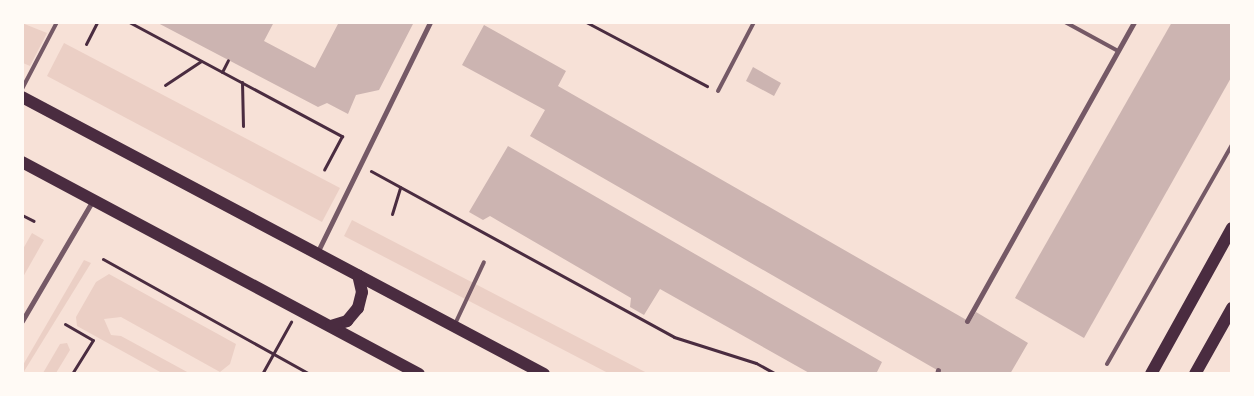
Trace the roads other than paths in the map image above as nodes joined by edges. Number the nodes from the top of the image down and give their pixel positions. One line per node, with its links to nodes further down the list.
1 (57, 22): 7 (lane)
2 (430, 22): 14 (street)
3 (754, 22): 8 (lane)
4 (1064, 22): 6 (lane)
5 (1134, 22): 6 (street)
6 (1118, 51): 18 (street)
7 (22, 89)
8 (718, 91)
9 (22, 97): 14 (main road)
10 (1232, 144): 22 (lane)
11 (22, 162): 12 (main road)
12 (94, 200): 19 (street); 20 (main road)
13 (1232, 228): 25 (main road)
14 (317, 253): 16 (main road)
15 (484, 262): 21 (lane)
16 (358, 275): 20 (main road); 21 (main road)
17 (1232, 308): 26 (main road)
18 (967, 320)
19 (22, 321)
20 (331, 326): 23 (main road)
21 (454, 326): 24 (main road)
22 (1107, 364)
23 (419, 374)
24 (544, 374)
25 (1151, 374)
26 (1195, 374)

